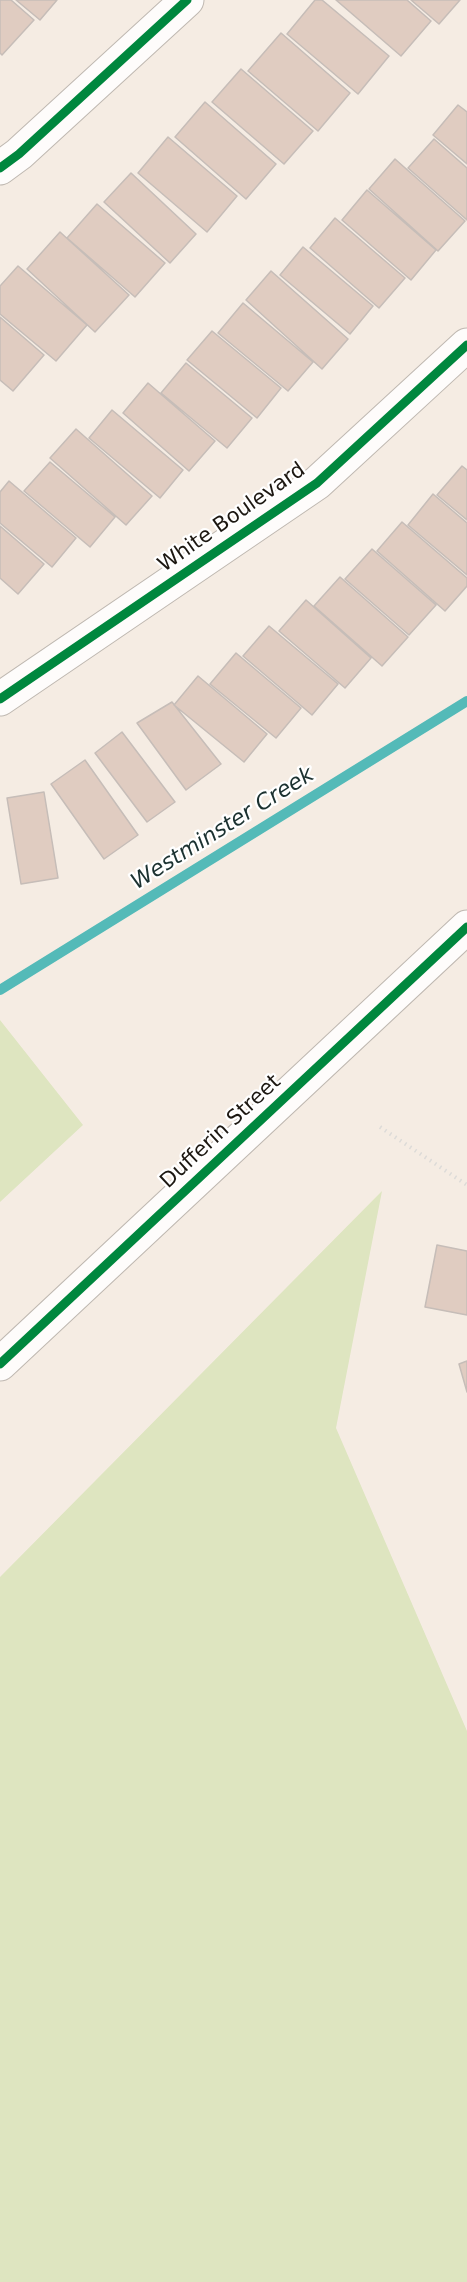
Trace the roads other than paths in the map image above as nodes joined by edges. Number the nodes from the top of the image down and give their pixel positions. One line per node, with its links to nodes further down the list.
1 (187, 0): 2 (street)
2 (0, 168)
3 (467, 345): 4 (street, White Boulevard)
4 (0, 699)
5 (467, 927): 6 (street, Dufferin Street)
6 (0, 1364)

